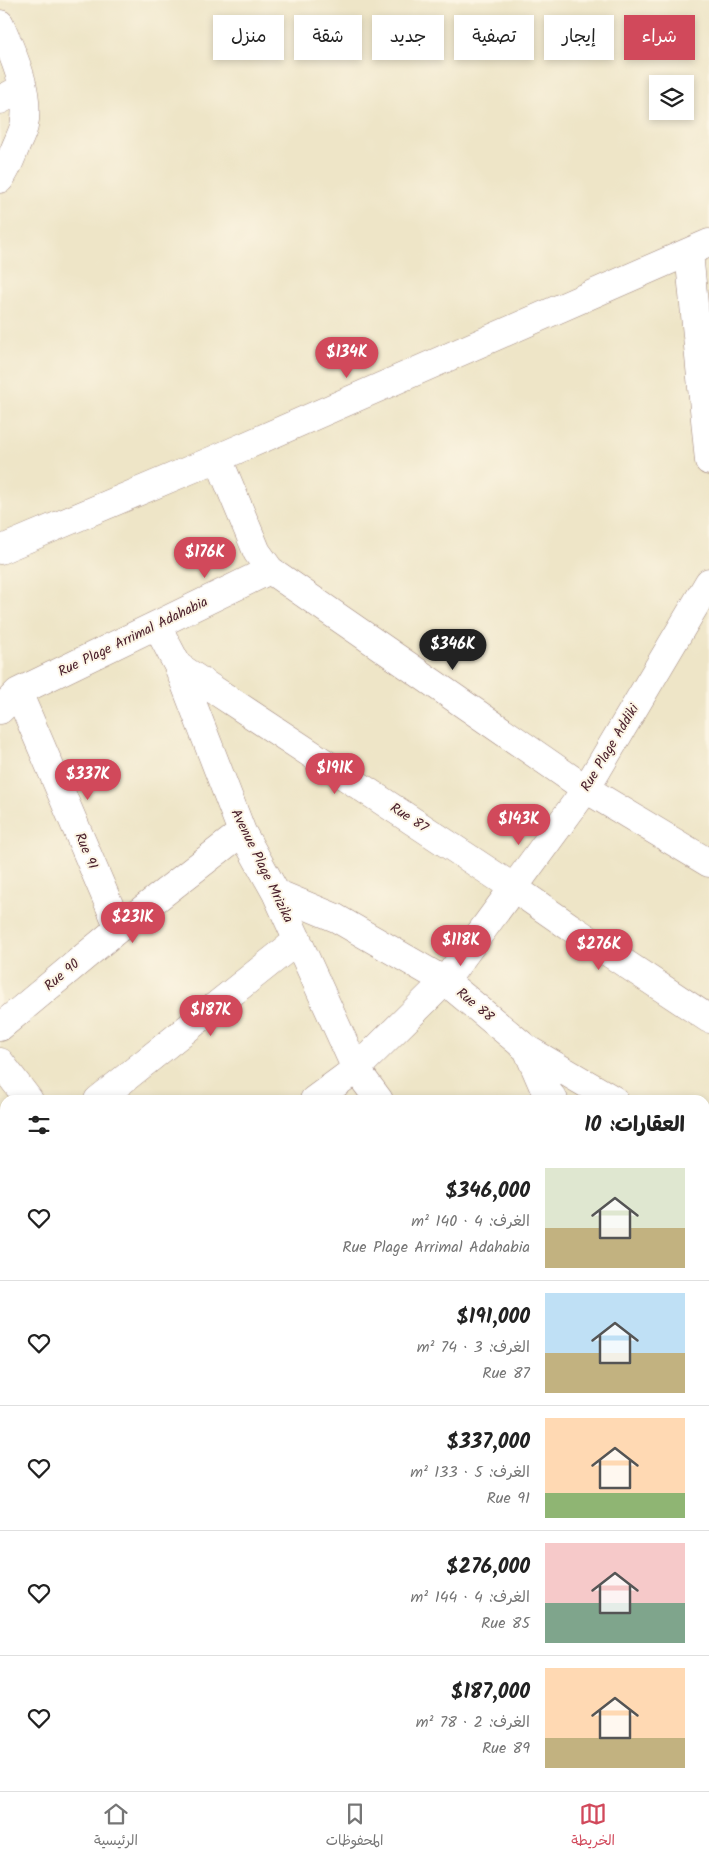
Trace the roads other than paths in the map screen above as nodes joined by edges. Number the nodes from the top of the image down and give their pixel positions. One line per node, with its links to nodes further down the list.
1 (0, 24): 2 (street)
2 (11, 94): 3 (street)
3 (0, 179)
4 (699, 248): 5 (street); 6 (street)
5 (218, 458): 7 (street); 8 (street)
6 (709, 461)
7 (0, 550)
8 (270, 570): 10 (street, Rue Plage Arrimal Adahabia); 13 (street)
9 (709, 582): 13 (street, Rue Plage Addiki)
10 (157, 626): 11 (street, Avenue Plage Mrizika); 12 (street, Rue Plage Arrimal Adahabia)
11 (178, 666): 14 (street, Avenue Plage Mrizika); 16 (street, Rue 87)
12 (9, 701): 18 (street, Rue 91)
13 (586, 789): 15 (street); 16 (street, Rue Plage Addiki)
14 (242, 832): 17 (street, Avenue Plage Mrizika); 18 (street, Rue 90)
15 (709, 863)
16 (514, 888): 20 (street, Rue Plage Addiki); 21 (street, Rue 87)
17 (276, 893): 19 (street, Avenue Plage Mrizika); 20 (street, Rue 88)
18 (119, 928): 22 (street, Rue 90)
19 (298, 940): 25 (street, Avenue Plage Mrizika); 27 (street)
20 (445, 981): 23 (street, Rue 88); 25 (street, Rue Plage Addiki)
21 (709, 1019)
22 (0, 1027)
23 (527, 1048): 30 (street); 31 (street, Rue 88)
24 (0, 1062): 26 (street)
25 (356, 1069): 28 (street, Rue Plage Addiki); 29 (street, Avenue Plage Mrizika)
26 (25, 1095)
27 (104, 1095)
28 (321, 1095)
29 (375, 1095)
30 (550, 1095)
31 (606, 1095)

